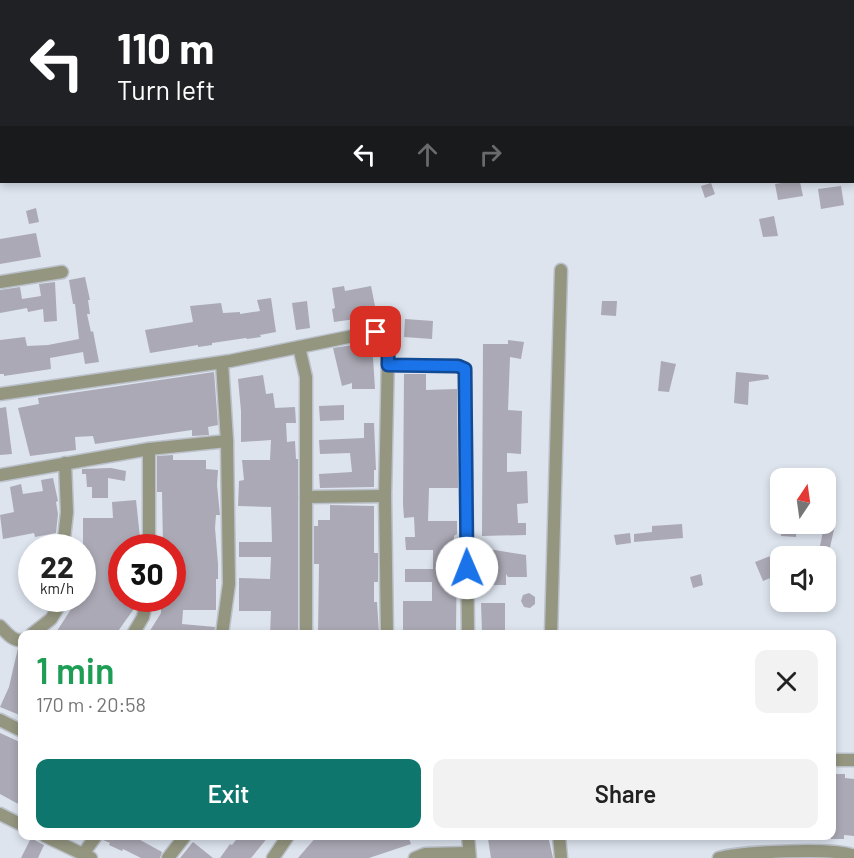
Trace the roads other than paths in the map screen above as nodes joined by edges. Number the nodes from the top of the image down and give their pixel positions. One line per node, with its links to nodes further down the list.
1 (561, 270): 25 (street)
2 (62, 272): 3 (street)
3 (0, 282)
4 (299, 347): 5 (street); 6 (street); 13 (street)
5 (222, 363): 7 (street); 8 (street)
6 (388, 365): 12 (street); 24 (street)
7 (0, 394)
8 (227, 441): 9 (street); 21 (street)
9 (149, 449): 10 (street); 15 (street)
10 (65, 463): 11 (street); 14 (street)
11 (0, 475)
12 (385, 496): 13 (street); 23 (street)
13 (306, 497): 22 (street)
14 (65, 534)
15 (149, 534)
16 (55, 612): 19 (street)
17 (143, 612): 20 (street)
18 (0, 626): 26 (street)
19 (37, 630)
20 (135, 630)
21 (223, 630)
22 (306, 630)
23 (387, 630)
24 (468, 630)
25 (551, 630)
26 (18, 640)
27 (0, 720): 28 (street)
28 (18, 729)
29 (836, 760): 30 (street)
30 (854, 760)
31 (0, 814): 32 (street)
32 (18, 823)
33 (53, 840): 41 (street)
34 (94, 840): 41 (street)
35 (182, 840): 43 (street)
36 (285, 840): 44 (street)
37 (468, 840): 39 (street)
38 (559, 840): 46 (street)
39 (470, 855): 45 (street)
40 (777, 855): 42 (street); 47 (street)
41 (87, 856)
42 (854, 856)
43 (168, 858)
44 (273, 858)
45 (415, 858)
46 (561, 858)
47 (720, 858)

